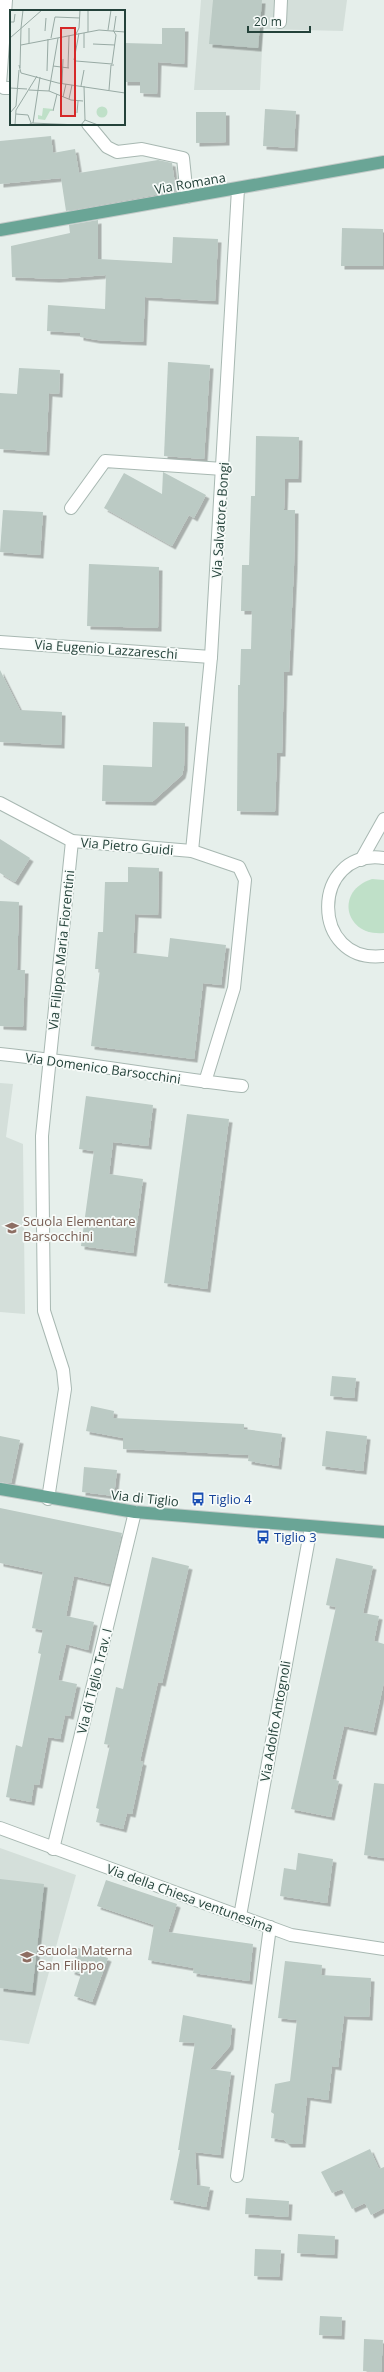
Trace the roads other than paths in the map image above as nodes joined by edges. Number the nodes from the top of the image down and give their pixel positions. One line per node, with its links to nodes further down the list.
1 (6, 0): 4 (street)
2 (282, 0): 3 (street)
3 (280, 22)
4 (10, 88)
5 (89, 125): 8 (street)
6 (384, 162): 7 (main road, Via Romana)
7 (238, 189): 8 (main road, Via Romana); 10 (street, Via Salvatore Bongi)
8 (187, 197): 9 (main road, Via Romana)
9 (0, 230)
10 (223, 469): 11 (street); 13 (street, Via Salvatore Bongi)
11 (71, 508)
12 (0, 642): 13 (street, Via Eugenio Lazzareschi)
13 (211, 657): 17 (street, Via Salvatore Bongi)
14 (0, 804): 16 (street, Via Pietro Guidi)
15 (384, 819): 19 (street)
16 (72, 841): 17 (street, Via Pietro Guidi); 22 (street, Via Filippo Maria Fiorentini)
17 (192, 851): 23 (street)
18 (384, 858): 19 (street)
19 (361, 860): 20 (street)
20 (384, 956)
21 (0, 1054): 22 (street, Via Domenico Barsocchini)
22 (49, 1059): 23 (street, Via Domenico Barsocchini); 26 (street, Via Filippo Maria Fiorentini)
23 (205, 1082): 24 (street, Via Domenico Barsocchini)
24 (242, 1086)
25 (0, 1489): 26 (main road, Via di Tiglio)
26 (48, 1499): 27 (main road, Via di Tiglio)
27 (135, 1512): 28 (main road, Via di Tiglio); 31 (street, Via di Tiglio Trav. I)
28 (311, 1527): 29 (main road, Via di Tiglio); 32 (street, Via Adolfo Antognoli)
29 (384, 1532)
30 (0, 1828): 31 (street, Via della Chiesa ventunesima)
31 (53, 1849): 32 (street, Via della Chiesa ventunesima)
32 (240, 1916): 33 (street, Via della Chiesa ventunesima)
33 (270, 1927): 34 (street, Via della Chiesa ventunesima); 35 (street)
34 (384, 1949)
35 (237, 2176)

